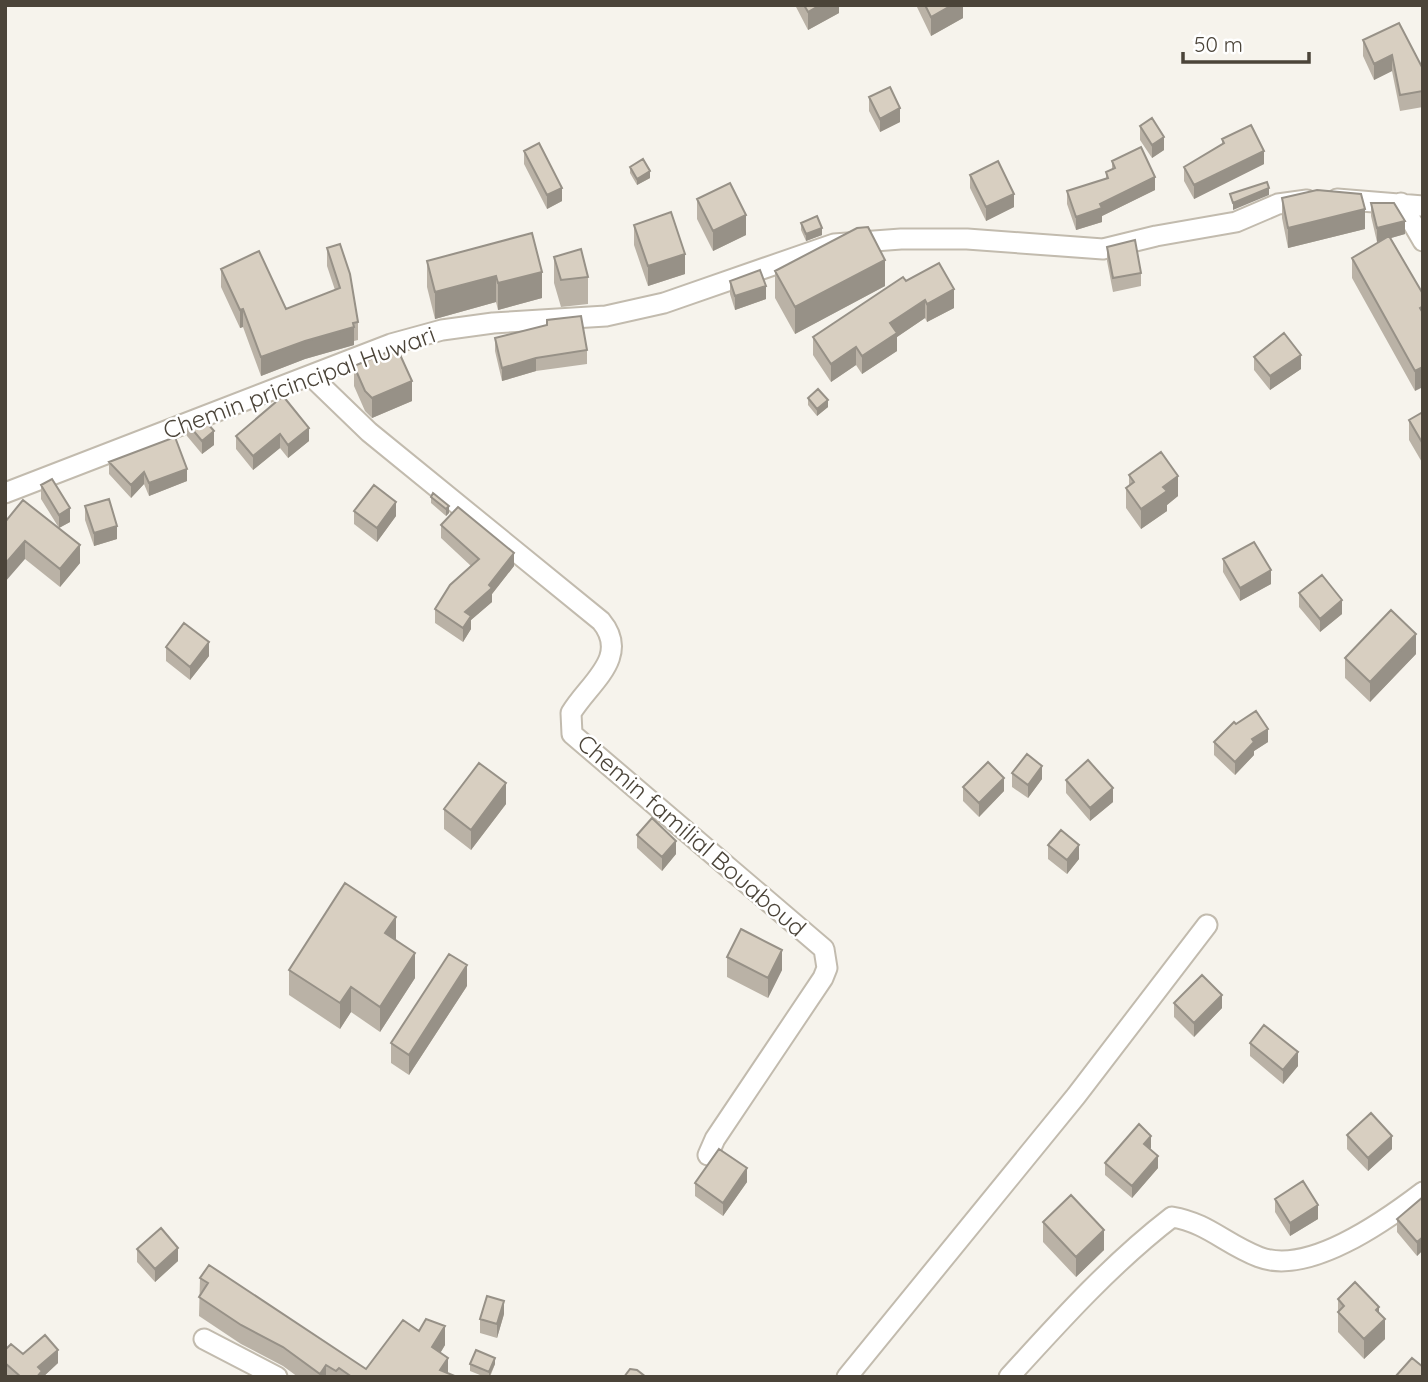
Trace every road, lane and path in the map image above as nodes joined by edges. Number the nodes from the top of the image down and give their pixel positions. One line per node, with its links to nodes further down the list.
1 (1401, 203): 2 (street, Chemin pricincipal Huwari); 3 (street); 4 (street, Chemin pricincipal Huwari)
2 (1423, 206)
3 (1423, 241)
4 (311, 376): 5 (street, Chemin pricincipal Huwari); 7 (street, Chemin familial Bouaboud)
5 (5, 493)
6 (1207, 925): 11 (street)
7 (708, 1155)
8 (1423, 1192): 12 (street)
9 (204, 1339): 10 (street)
10 (277, 1377)
11 (847, 1377)
12 (1009, 1377)

